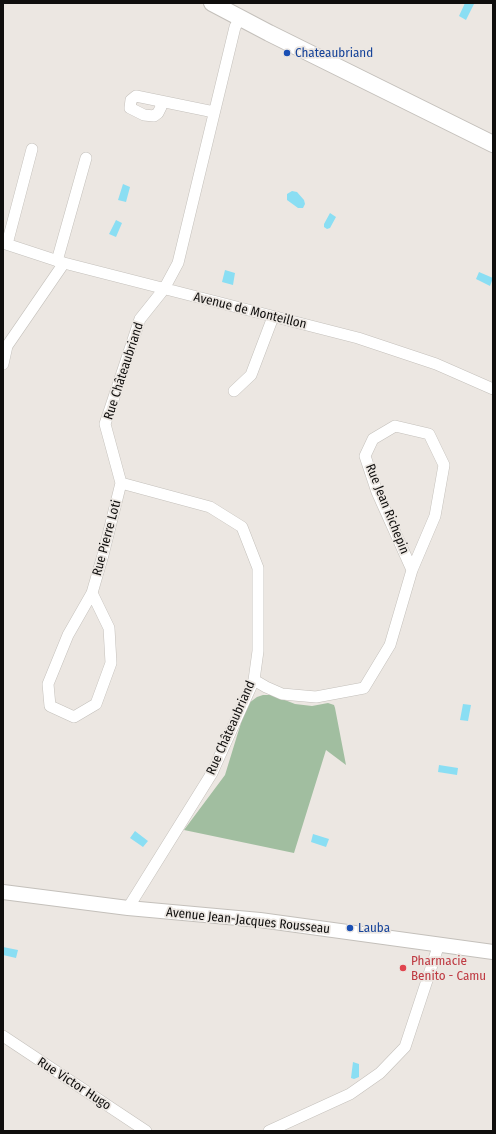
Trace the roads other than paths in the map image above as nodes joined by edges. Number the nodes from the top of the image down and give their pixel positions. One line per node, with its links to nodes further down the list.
1 (212, 3): 2 (main road)
2 (240, 18): 4 (street, Rue Châteaubriand); 5 (main road)
3 (158, 100): 4 (street)
4 (214, 112): 10 (street, Rue Châteaubriand)
5 (493, 144)
6 (32, 149): 8 (street)
7 (86, 158): 9 (street)
8 (5, 243): 9 (street, Avenue de Monteillon)
9 (61, 262): 10 (street, Avenue de Monteillon); 12 (street)
10 (164, 289): 11 (street, Avenue de Monteillon); 15 (street, Rue Châteaubriand)
11 (273, 317): 13 (street, Avenue de Monteillon); 14 (street)
12 (3, 364)
13 (493, 389)
14 (234, 391)
15 (121, 483): 17 (street, Rue Pierre Loti); 18 (street, Rue Châteaubriand)
16 (412, 570): 16 (street, Rue Jean Richepin); 18 (street, Rue Jean Richepin)
17 (92, 593): 17 (street, Rue Pierre Loti)
18 (254, 680): 20 (street, Rue Châteaubriand)
19 (3, 892): 20 (street, Avenue Jean-Jacques Rousseau)
20 (128, 908): 21 (street, Avenue Jean-Jacques Rousseau)
21 (439, 944): 22 (street, Avenue Jean-Jacques Rousseau); 25 (street)
22 (493, 952)
23 (3, 1036): 24 (street, Rue Victor Hugo)
24 (146, 1131)
25 (269, 1131)

